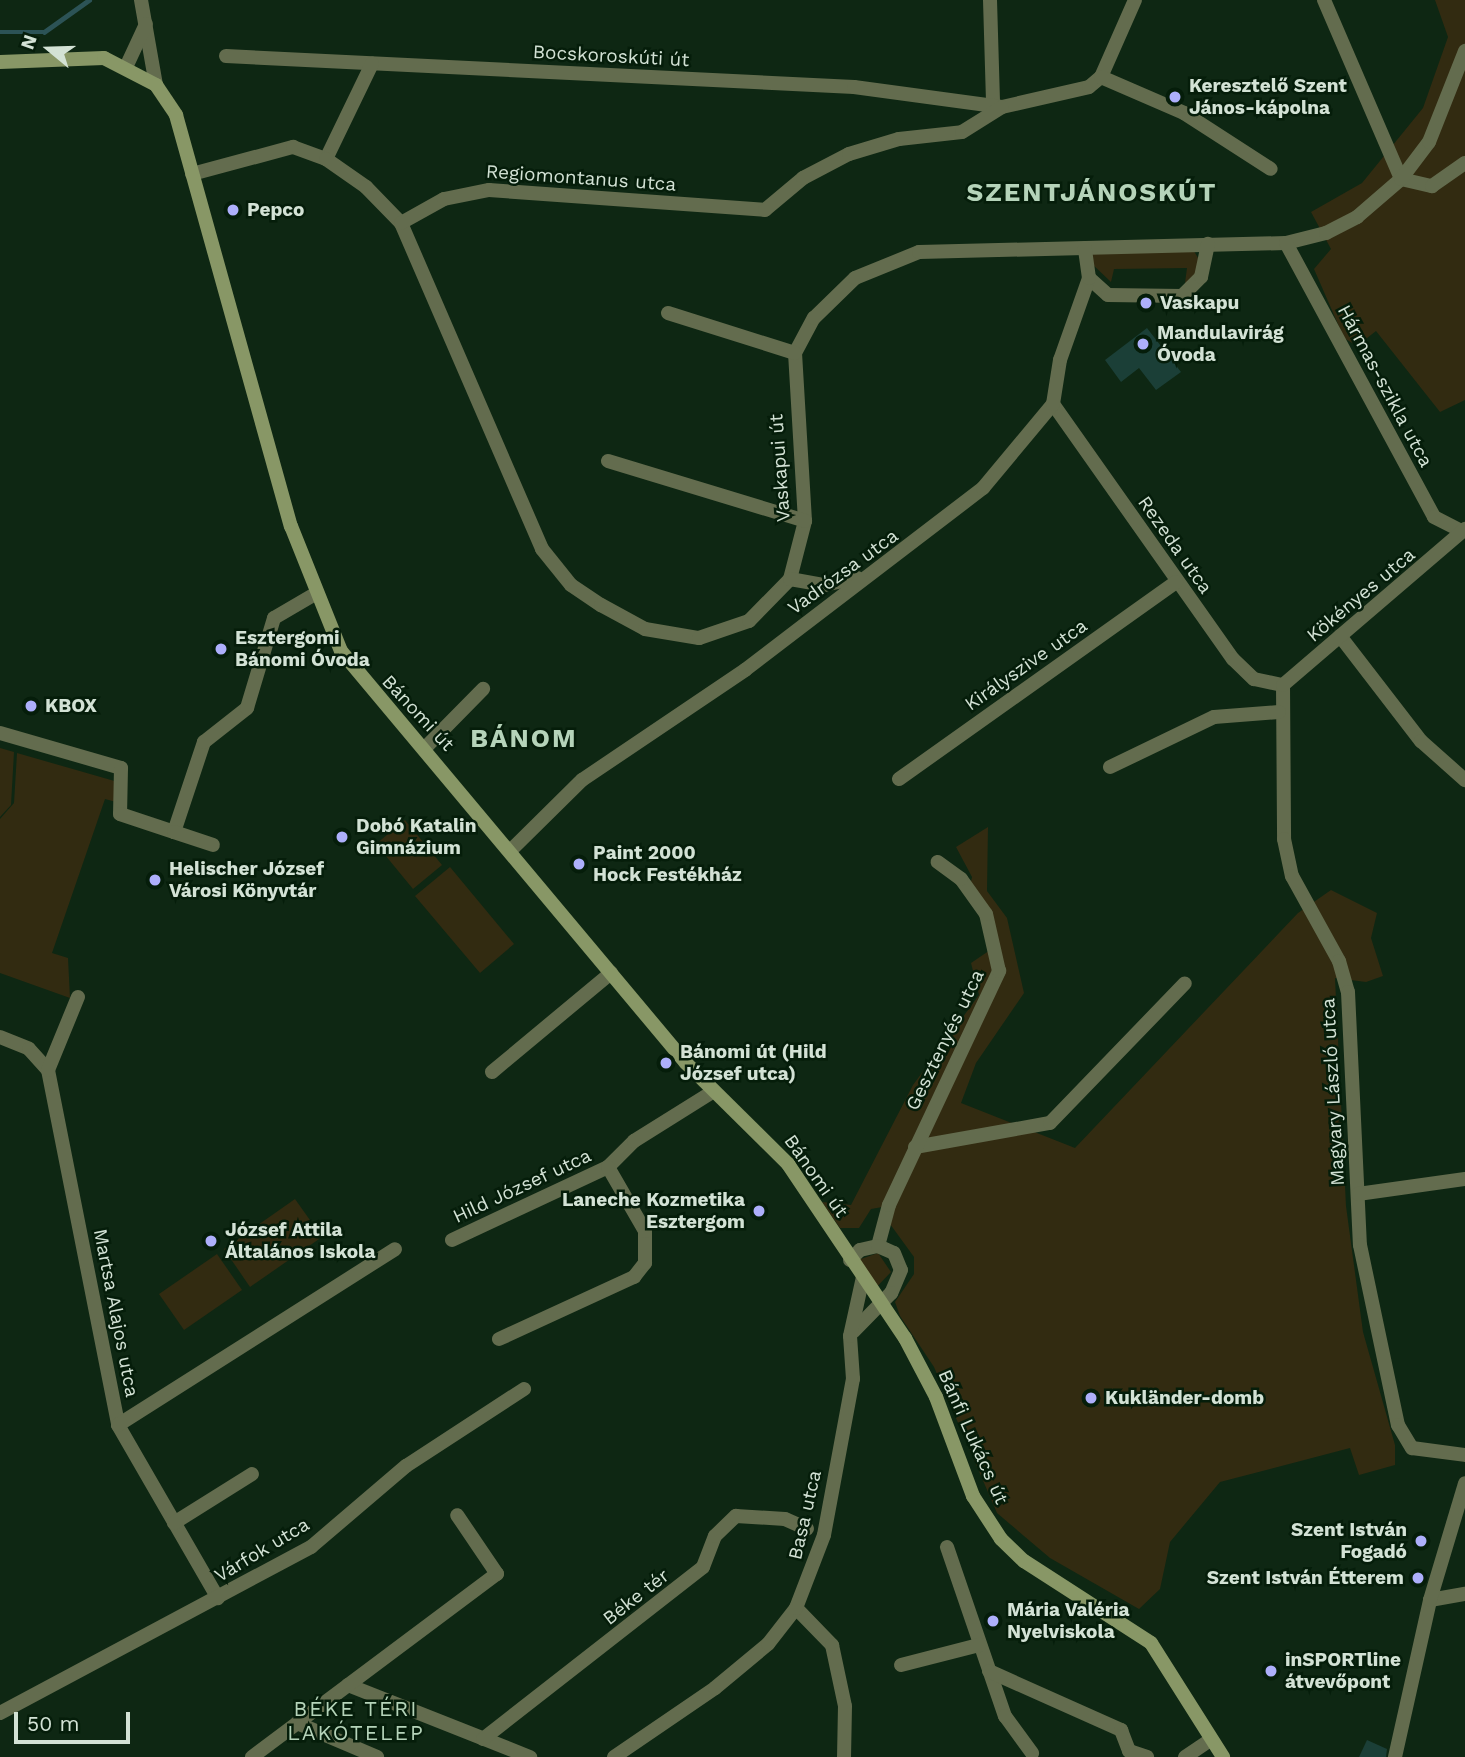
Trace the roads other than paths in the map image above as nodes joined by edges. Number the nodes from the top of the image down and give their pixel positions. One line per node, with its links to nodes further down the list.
1 (141, 0): 5 (street, Bánomi út)
2 (990, 0): 13 (street)
3 (1135, 0): 11 (street)
4 (1324, 0): 18 (street)
5 (146, 23): 10 (street); 12 (street, Bánomi út)
6 (1465, 51): 18 (street)
7 (226, 56): 9 (street, Bocskoroskúti út)
8 (0, 62): 10 (main road)
9 (372, 64): 13 (street, Bocskoroskúti út); 14 (street)
10 (127, 65): 12 (main road)
11 (1101, 77): 13 (street); 16 (street)
12 (156, 85): 17 (main road, Bánomi út)
13 (997, 104): 19 (street, Regiomontanus utca)
14 (326, 159): 17 (street, Vaskapui út); 19 (street, Vaskapui út)
15 (1465, 163): 18 (street)
16 (1271, 169)
17 (192, 174): 33 (main road, Bánomi út)
18 (1401, 180): 20 (street)
19 (401, 223): 31 (street, Vaskapui út)
20 (1286, 243): 21 (street); 29 (street, Hármas-szikla utca)
21 (1208, 244): 22 (street); 23 (street)
22 (1085, 248): 23 (street); 25 (street)
23 (1089, 278): 26 (street)
24 (668, 313): 25 (street)
25 (795, 353): 28 (street, Vaskapui út)
26 (1054, 404): 30 (street, Vadrózsa utca); 32 (street, Rezeda utca)
27 (608, 461): 28 (street)
28 (806, 521): 31 (street, Vaskapui út)
29 (1463, 530): 34 (street, Kökényes utca)
30 (865, 577): 31 (street); 45 (street, Vadrózsa utca)
31 (790, 579)
32 (1176, 582): 35 (street, Rezeda utca); 41 (street, Királyszive utca)
33 (315, 594): 39 (main road, Bánomi út); 43 (street)
34 (1340, 636): 35 (street, Kökényes utca); 42 (street)
35 (1283, 685): 37 (street, Magyary László utca)
36 (483, 689): 39 (street)
37 (1279, 712): 40 (street); 57 (street, Magyary László utca)
38 (0, 733): 43 (street)
39 (425, 748): 45 (main road, Bánomi út)
40 (1110, 767)
41 (899, 779)
42 (1465, 780)
43 (174, 832): 44 (street)
44 (213, 845)
45 (511, 850): 47 (main road, Bánomi út)
46 (938, 862): 54 (street, Gesztenyés utca)
47 (611, 972): 52 (street); 53 (main road, Bánomi út)
48 (1185, 983): 54 (street)
49 (78, 997): 51 (street)
50 (0, 1037): 51 (street)
51 (48, 1070): 67 (street, Martsa Alajos utca)
52 (492, 1072)
53 (714, 1091): 55 (street, Hild József utca); 61 (main road, Bánomi út)
54 (915, 1147): 59 (street, Gesztenyés utca)
55 (608, 1167): 58 (street, Hild József utca); 65 (street, Hild József utca)
56 (1465, 1179): 57 (street)
57 (1357, 1194): 68 (street, Magyary László utca)
58 (452, 1240)
59 (878, 1246): 61 (street); 63 (street)
60 (395, 1249): 67 (street)
61 (850, 1261): 62 (main road, Bánfi Lukács út)
62 (863, 1277): 63 (main road, Bánfi Lukács út); 64 (street, Basa utca)
63 (881, 1302): 64 (street); 86 (main road, Bánfi Lukács út)
64 (850, 1336): 78 (street, Basa utca)
65 (499, 1339)
66 (524, 1389): 76 (street, Várfok utca)
67 (117, 1425): 72 (street, Martsa Alajos utca)
68 (1465, 1455)
69 (252, 1474): 72 (street)
70 (1465, 1483): 77 (street)
71 (457, 1515): 82 (street)
72 (174, 1523): 76 (street, Martsa Alajos utca)
73 (807, 1529): 85 (street, Béke tér)
74 (947, 1547): 79 (street)
75 (1465, 1594): 77 (street)
76 (218, 1598): 83 (street, Várfok utca)
77 (1430, 1600): 97 (street)
78 (796, 1608): 92 (street, Basa utca); 93 (street)
79 (979, 1645): 80 (street); 81 (street)
80 (901, 1665)
81 (989, 1671): 87 (street); 88 (street)
82 (348, 1685): 84 (street); 85 (street)
83 (0, 1713)
84 (297, 1723): 89 (street); 90 (street)
85 (483, 1739): 91 (street)
86 (1210, 1740): 95 (street); 96 (main road, Bánfi Lukács út)
87 (1127, 1754): 94 (street)
88 (1031, 1756)
89 (252, 1757)
90 (377, 1757)
91 (530, 1757)
92 (614, 1757)
93 (844, 1757)
94 (1147, 1757)
95 (1185, 1757)
96 (1223, 1757)
97 (1395, 1757)

